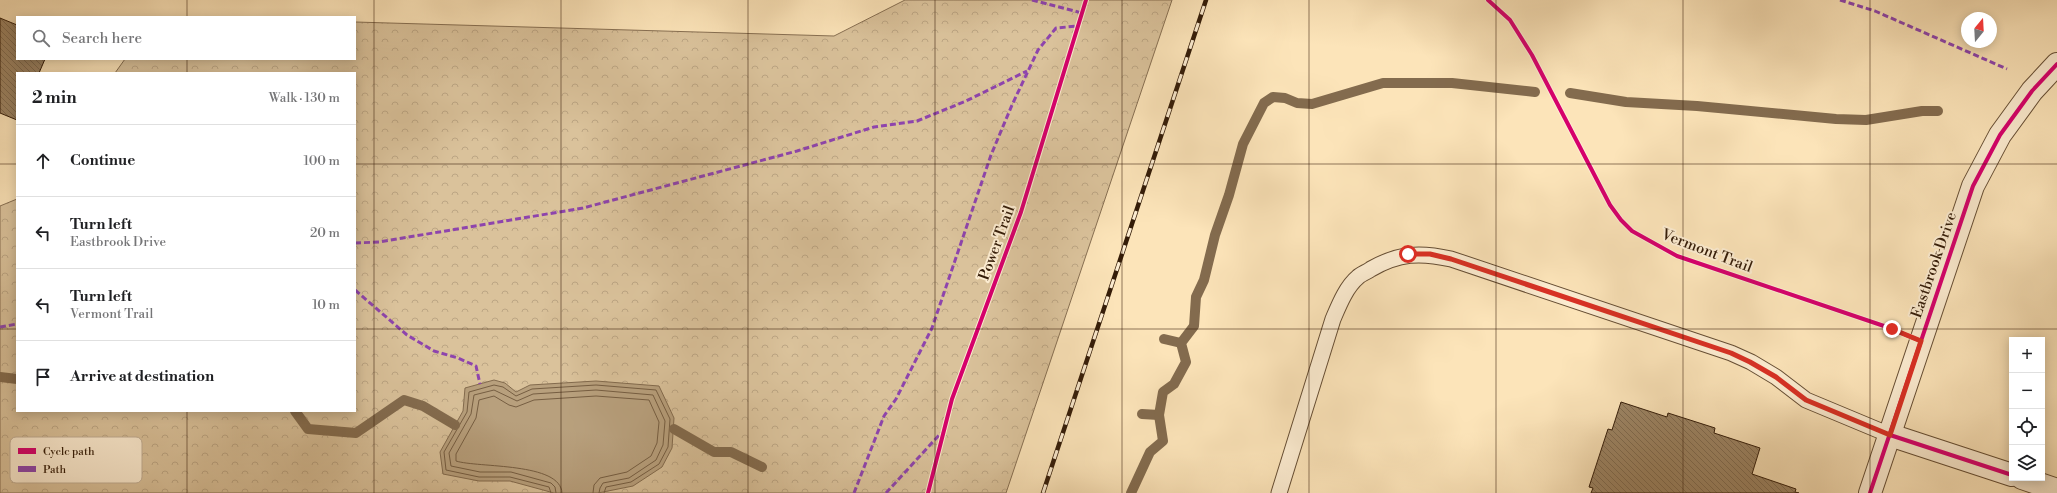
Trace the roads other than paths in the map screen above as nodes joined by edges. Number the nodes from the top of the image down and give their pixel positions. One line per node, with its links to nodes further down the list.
1 (2057, 64): 2 (street, Eastbrook Drive)
2 (1890, 435): 3 (street); 6 (lane); 7 (street, Eastbrook Drive)
3 (2009, 474)
4 (2031, 481): 5 (street)
5 (2057, 490)
6 (1279, 493)
7 (1870, 493)

